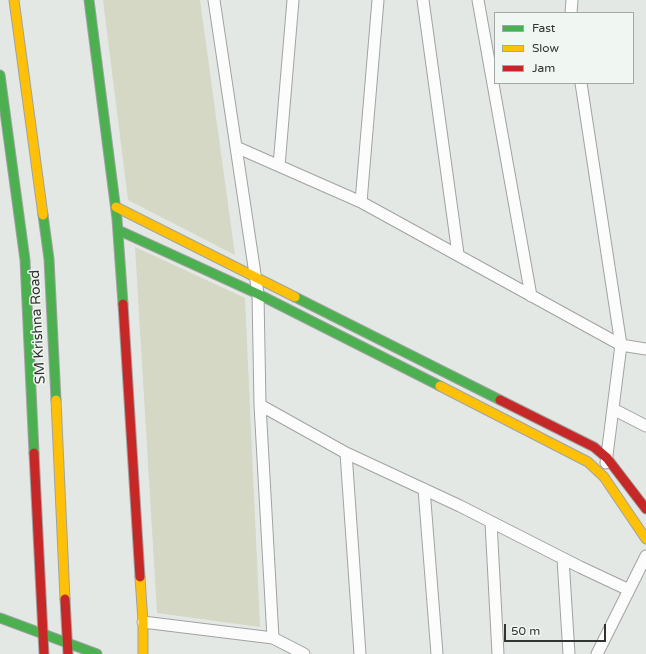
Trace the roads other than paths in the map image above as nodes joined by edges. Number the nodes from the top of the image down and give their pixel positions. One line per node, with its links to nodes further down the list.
1 (14, 0): 40 (main road, SM Krishna Road)
2 (89, 0): 15 (main road)
3 (214, 0): 12 (street)
4 (294, 0): 13 (street)
5 (378, 0): 14 (street)
6 (423, 0): 17 (street)
7 (478, 0): 20 (street)
8 (572, 0): 9 (street)
9 (571, 12)
10 (0, 75): 38 (main road, SM Krishna Road)
11 (581, 84): 21 (street)
12 (236, 147): 13 (street); 18 (street)
13 (279, 166): 14 (street)
14 (361, 202): 17 (street)
15 (116, 207): 16 (main road); 18 (main road)
16 (118, 230): 19 (main road); 37 (main road)
17 (458, 254): 20 (street)
18 (255, 276): 19 (street); 27 (main road)
19 (258, 294): 23 (street); 28 (main road)
20 (531, 296): 21 (street)
21 (621, 345): 22 (street); 24 (street)
22 (646, 349)
23 (260, 405): 26 (street); 39 (street)
24 (613, 409): 25 (street); 27 (street)
25 (646, 426)
26 (346, 453): 29 (street); 46 (street)
27 (607, 458): 28 (street); 30 (main road)
28 (604, 477): 32 (main road)
29 (424, 490): 31 (street); 47 (street)
30 (646, 509)
31 (491, 522): 34 (street); 48 (street)
32 (646, 540)
33 (646, 556): 35 (street)
34 (563, 559): 35 (street); 49 (street)
35 (629, 590): 50 (street)
36 (0, 618): 38 (main road)
37 (143, 622): 39 (street); 44 (main road)
38 (44, 634): 40 (main road); 41 (main road, SM Krishna Road)
39 (273, 638): 45 (street)
40 (68, 643): 42 (main road, SM Krishna Road); 43 (main road)
41 (44, 654)
42 (68, 654)
43 (97, 654)
44 (143, 654)
45 (304, 654)
46 (360, 654)
47 (437, 654)
48 (498, 654)
49 (569, 654)
50 (597, 654)

